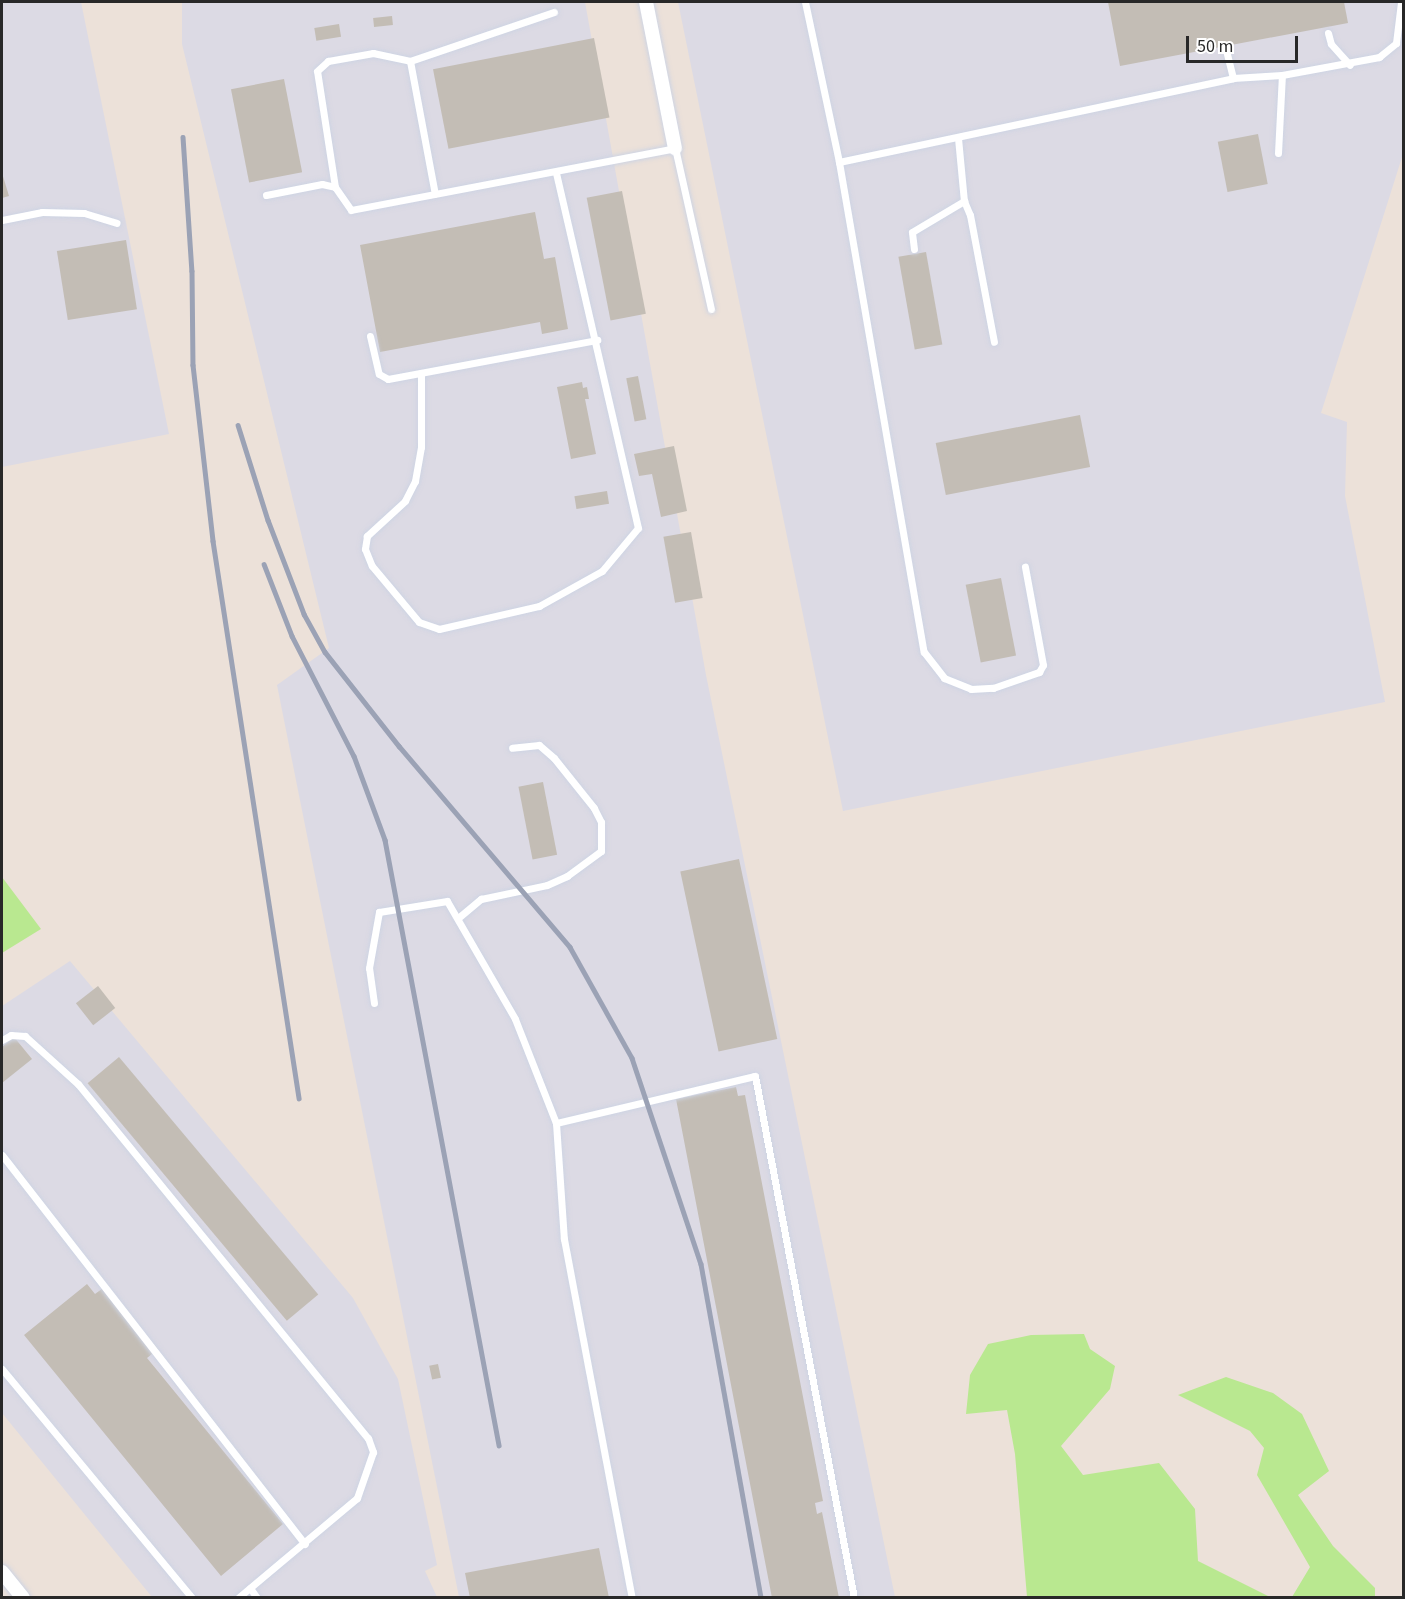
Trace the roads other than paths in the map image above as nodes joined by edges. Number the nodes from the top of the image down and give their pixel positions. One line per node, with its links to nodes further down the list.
1 (646, 2): 12 (street)
2 (805, 2): 14 (lane)
3 (1401, 2): 8 (lane)
4 (554, 12): 7 (lane)
5 (1328, 33): 8 (lane)
6 (1226, 50): 10 (lane)
7 (410, 61): 16 (lane); 17 (lane)
8 (1350, 65): 9 (lane)
9 (1282, 75): 10 (lane); 13 (lane)
10 (1233, 78): 11 (lane)
11 (958, 138): 14 (lane); 19 (lane)
12 (675, 148): 15 (lane); 23 (lane)
13 (1278, 153)
14 (839, 162): 28 (lane)
15 (556, 172): 17 (lane); 25 (lane)
16 (335, 187): 17 (lane); 18 (lane)
17 (435, 194)
18 (266, 195)
19 (964, 201): 22 (lane); 26 (lane)
20 (2, 220): 21 (lane)
21 (116, 224)
22 (914, 249)
23 (711, 309)
24 (370, 336): 27 (lane)
25 (597, 340): 27 (lane); 27 (lane)
26 (994, 342)
27 (421, 373)
28 (1025, 567)
29 (512, 748): 30 (lane)
30 (458, 918): 31 (lane); 33 (lane)
31 (374, 1003)
32 (2, 1040): 36 (lane)
33 (556, 1123): 43 (lane); 44 (lane)
34 (2, 1155): 36 (lane)
35 (2, 1369): 40 (lane)
36 (305, 1544): 38 (lane)
37 (2, 1572): 39 (street)
38 (249, 1588): 41 (lane); 42 (lane)
39 (23, 1598)
40 (192, 1598)
41 (238, 1598)
42 (257, 1598)
43 (633, 1598)
44 (854, 1598)

